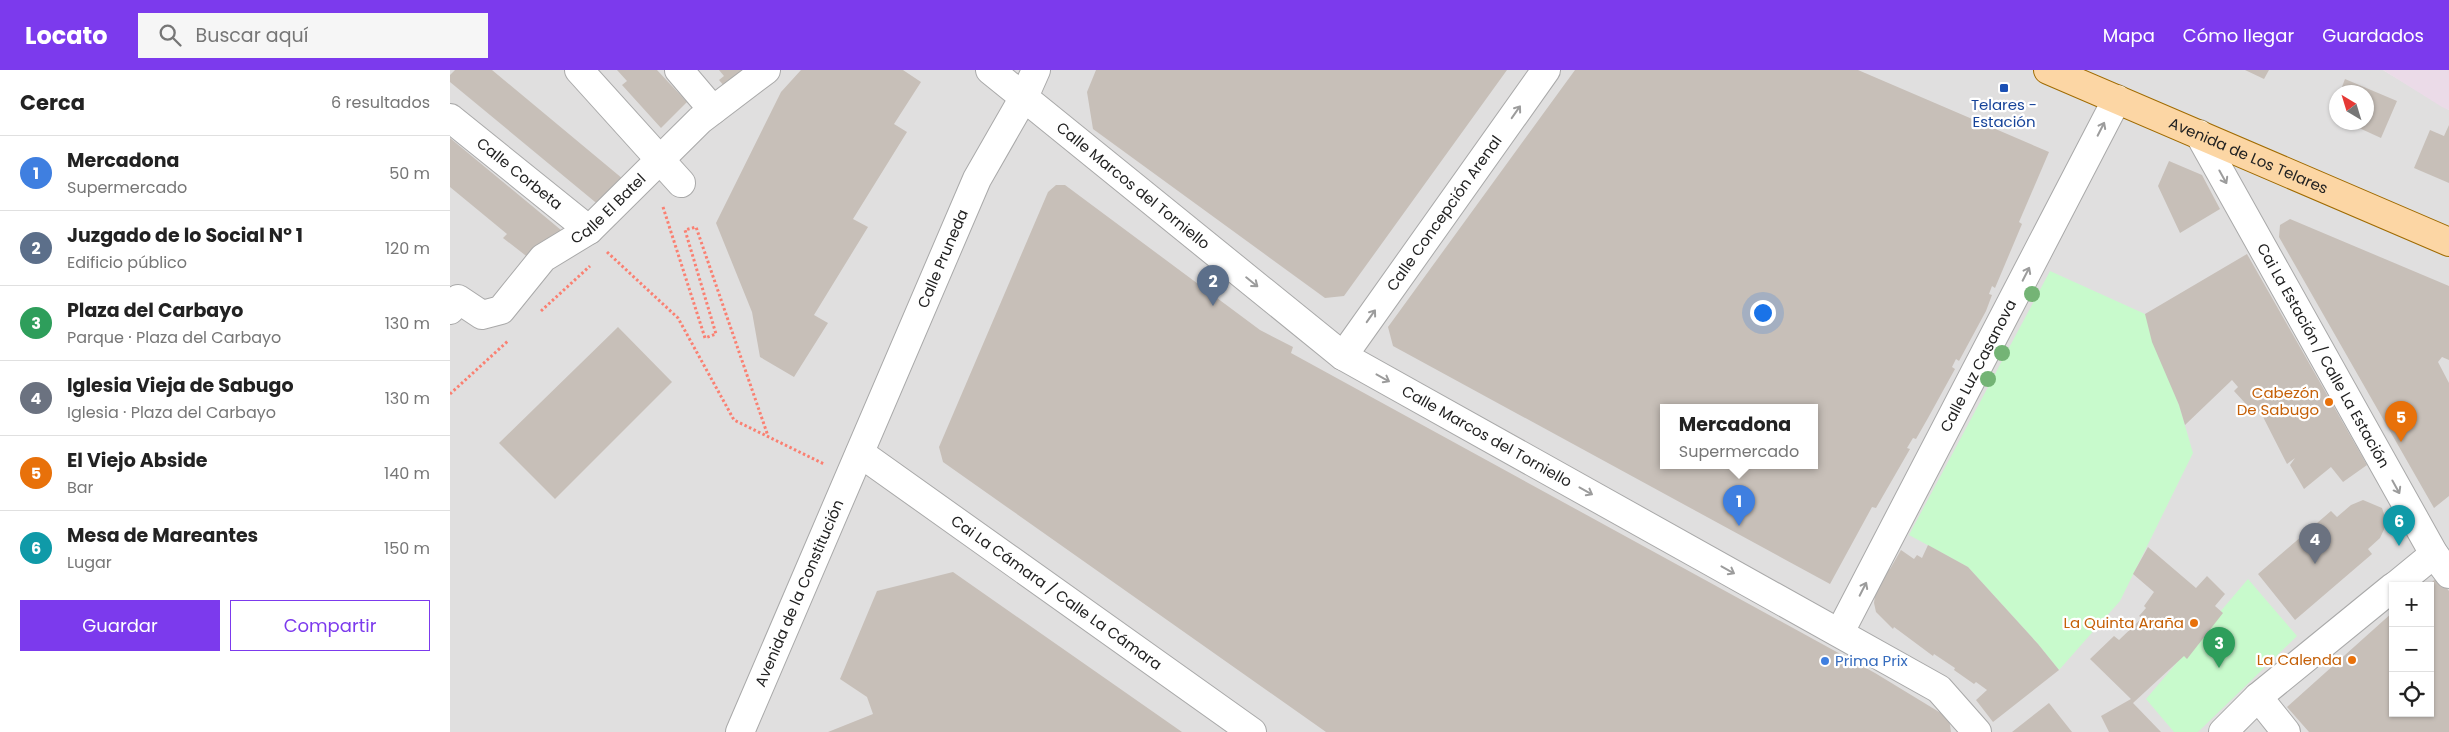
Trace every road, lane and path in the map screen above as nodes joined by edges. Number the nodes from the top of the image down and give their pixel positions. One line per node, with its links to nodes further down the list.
1 (580, 70): 13 (street)
2 (679, 70): 10 (street)
3 (766, 70): 10 (street, Calle El Batel)
4 (990, 70): 8 (street, Calle Marcos del Torniello)
5 (1036, 70): 8 (street, Calle Pruneda)
6 (1546, 70): 24 (street, Calle Concepción Arenal, one-way to 6)
7 (2058, 72): 9 (main road, Avenida de Los Telares)
8 (1024, 97): 24 (street, Calle Marcos del Torniello, one-way to 24); 27 (street, Calle Pruneda)
9 (2117, 99): 12 (main road, Avenida de Los Telares); 31 (street, Calle Luz Casanova, one-way to 9)
10 (707, 115): 13 (street, Calle El Batel)
11 (450, 118): 15 (street, Calle Corbeta)
12 (2199, 134): 16 (main road, Avenida de Los Telares); 28 (street, Cai La Estación / Calle La Estación, one-way to 28)
13 (661, 161): 14 (street); 15 (street, Calle El Batel)
14 (681, 183): 26 (path)
15 (589, 230): 21 (street, Calle El Batel)
16 (2449, 242)
17 (614, 245): 18 (path)
18 (607, 251): 19 (path); 26 (path)
19 (599, 258)
20 (592, 265): 22 (path)
21 (450, 310)
22 (535, 317)
23 (514, 336): 25 (path)
24 (1343, 356): 31 (street, Calle Marcos del Torniello, one-way to 31)
25 (450, 394)
26 (768, 436): 27 (path)
27 (855, 465): 33 (street, Avenida de la Constitución); 34 (street, Cai La Cámara / Calle La Cámara)
28 (2441, 564): 29 (street)
29 (2403, 582)
30 (2389, 590): 32 (street)
31 (1840, 632): 35 (street, Calle Marcos del Torniello)
32 (2258, 697): 36 (street); 37 (street)
33 (740, 732)
34 (1252, 732)
35 (1976, 732)
36 (2223, 732)
37 (2286, 732)

